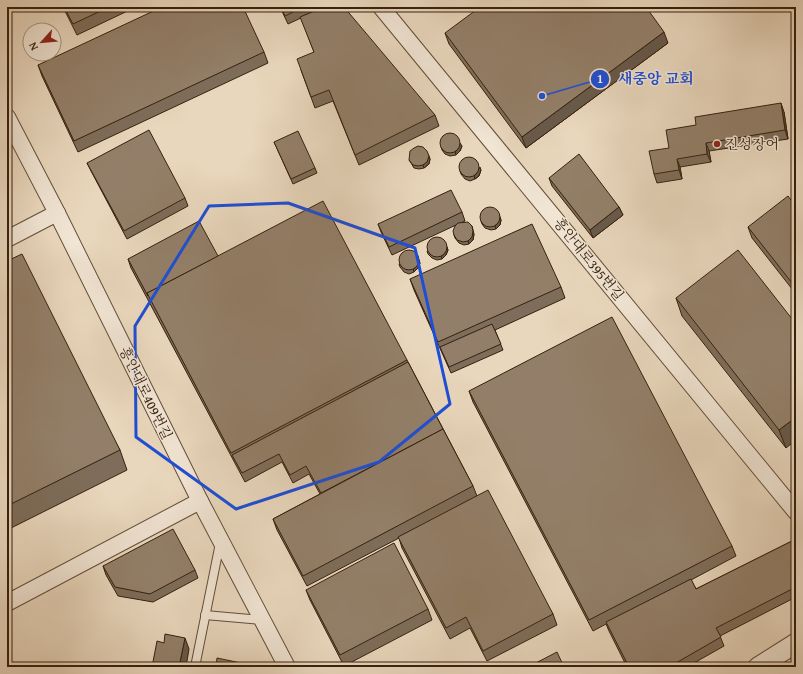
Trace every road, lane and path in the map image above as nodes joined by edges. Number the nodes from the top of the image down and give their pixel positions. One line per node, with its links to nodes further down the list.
1 (381, 7): 6 (street, 흥안대로395번길)
2 (7, 117): 3 (street, 흥안대로409번길)
3 (57, 213): 4 (street); 5 (street, 흥안대로409번길)
4 (7, 239)
5 (200, 500): 7 (street, 흥안대로409번길); 8 (street)
6 (796, 512)
7 (221, 540): 9 (lane); 10 (street, 흥안대로409번길)
8 (7, 603)
9 (205, 615): 10 (lane); 12 (lane)
10 (263, 620): 13 (street, 흥안대로409번길)
11 (796, 643): 14 (street)
12 (195, 667)
13 (287, 667)
14 (758, 667)

